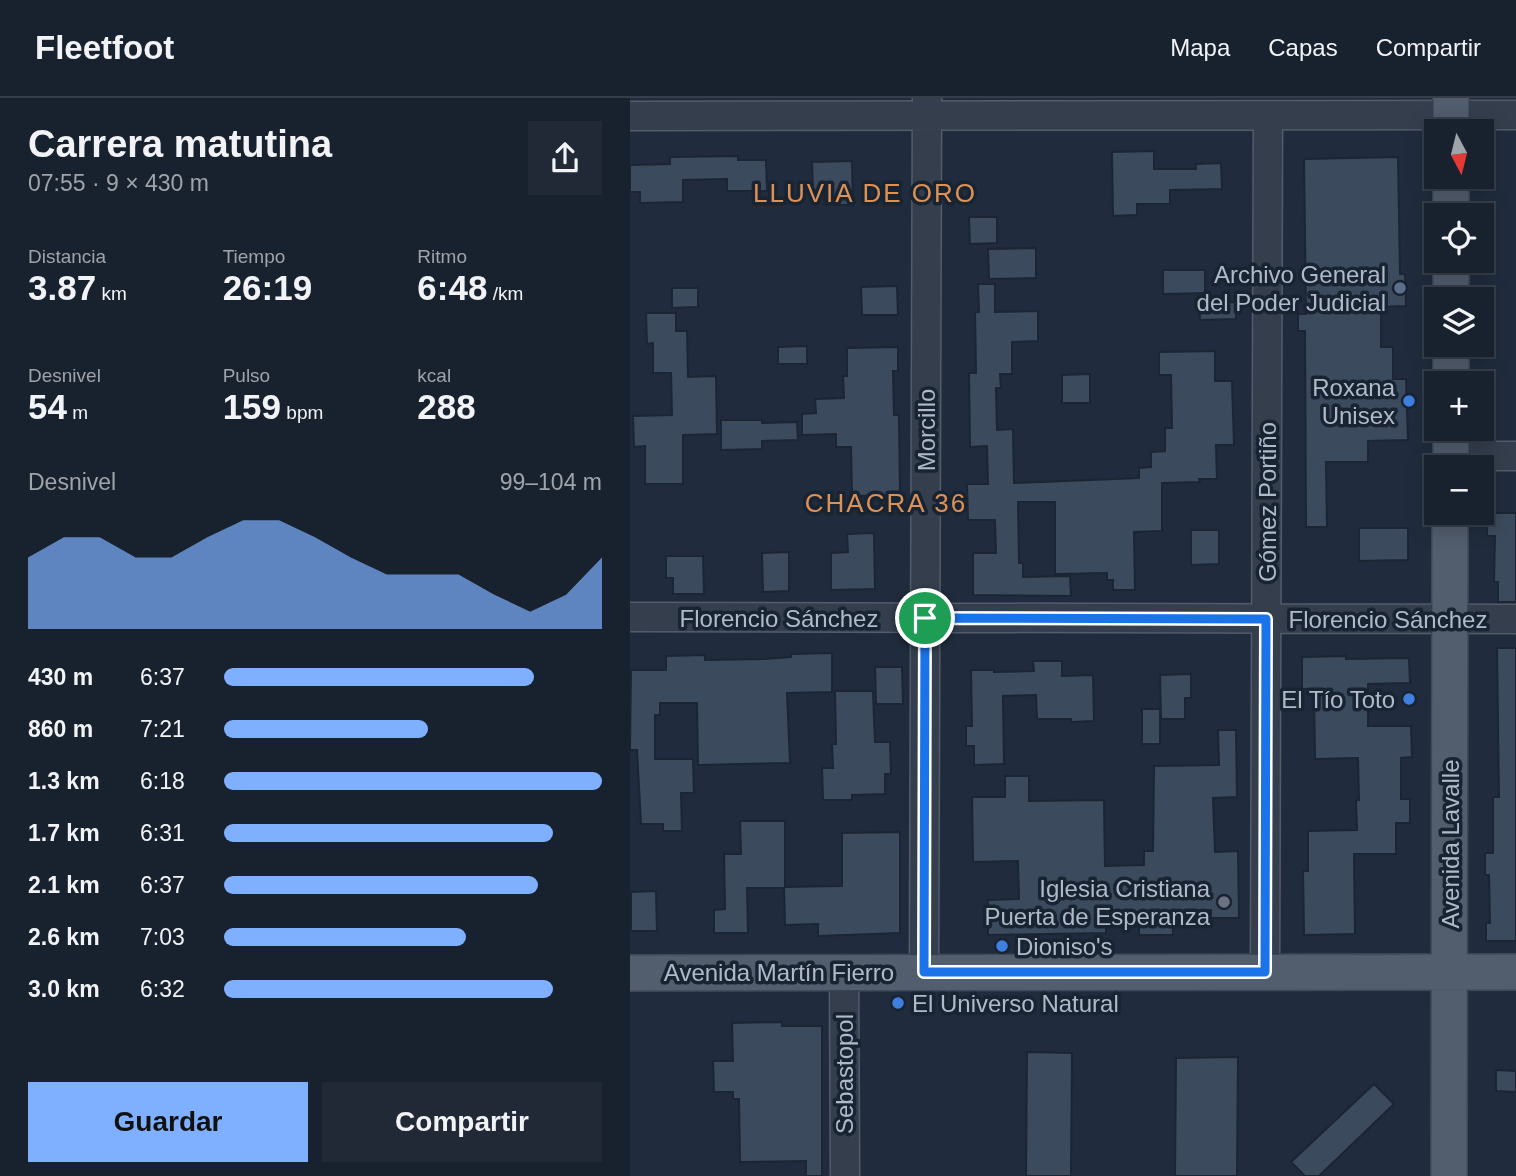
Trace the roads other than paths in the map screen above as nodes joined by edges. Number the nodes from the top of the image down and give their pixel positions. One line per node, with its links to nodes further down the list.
1 (927, 107): 2 (street); 5 (street); 11 (street, Morcillo)
2 (1133, 107): 6 (street)
3 (1451, 115): 4 (street); 6 (street)
4 (1516, 115)
5 (630, 116)
6 (1268, 116): 12 (street, Gómez Portiño)
7 (1451, 451): 8 (street)
8 (1516, 456)
9 (1450, 525): 13 (main road, Avenida Lavalle)
10 (630, 617): 11 (street, Florencio Sánchez)
11 (925, 618): 12 (street, Florencio Sánchez); 15 (street, Morcillo)
12 (1266, 619): 13 (street, Florencio Sánchez); 16 (street, Gómez Portiño)
13 (1450, 619): 14 (street, Florencio Sánchez); 17 (main road, Avenida Lavalle)
14 (1516, 619)
15 (924, 972): 16 (main road, Avenida Martín Fierro); 20 (main road, Avenida Martín Fierro)
16 (1265, 972): 17 (main road, Avenida Martín Fierro)
17 (1450, 972): 18 (main road, Avenida Martín Fierro); 22 (main road, Avenida Lavalle)
18 (1516, 972)
19 (630, 973): 20 (main road, Avenida Martín Fierro)
20 (844, 973): 21 (street, Sebastopol)
21 (845, 1176)
22 (1450, 1176)

